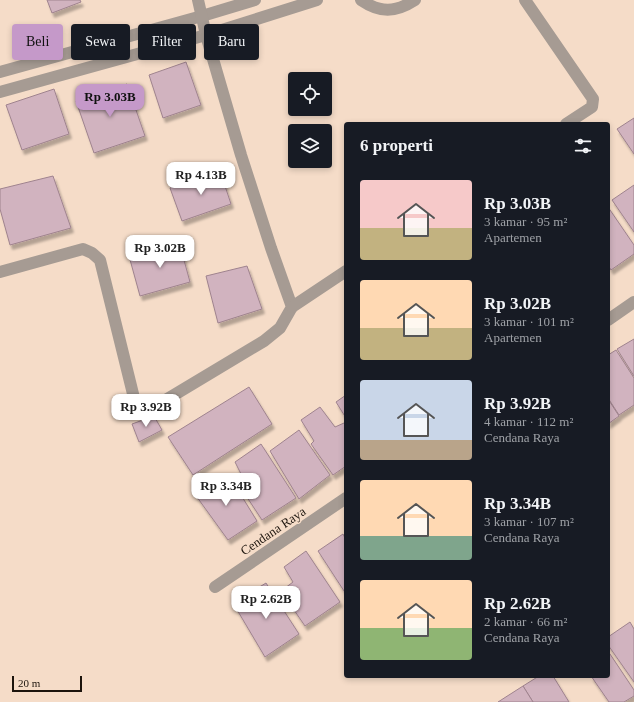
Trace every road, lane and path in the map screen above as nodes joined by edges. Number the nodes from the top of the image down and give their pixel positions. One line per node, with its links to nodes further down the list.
1 (198, 0): 7 (street)
2 (256, 0): 7 (street)
3 (317, 0): 8 (street)
4 (361, 0): 5 (street)
5 (414, 0)
6 (524, 0): 14 (street)
7 (202, 16): 9 (street); 12 (street)
8 (241, 24)
9 (204, 26)
10 (204, 36): 13 (street)
11 (213, 60): 18 (street)
12 (0, 72)
13 (0, 92)
14 (569, 122)
15 (0, 272): 18 (street)
16 (344, 272): 18 (street)
17 (634, 302): 19 (street)
18 (292, 307)
19 (610, 319)
20 (344, 499): 21 (street, Cendana Raya)
21 (215, 587)

